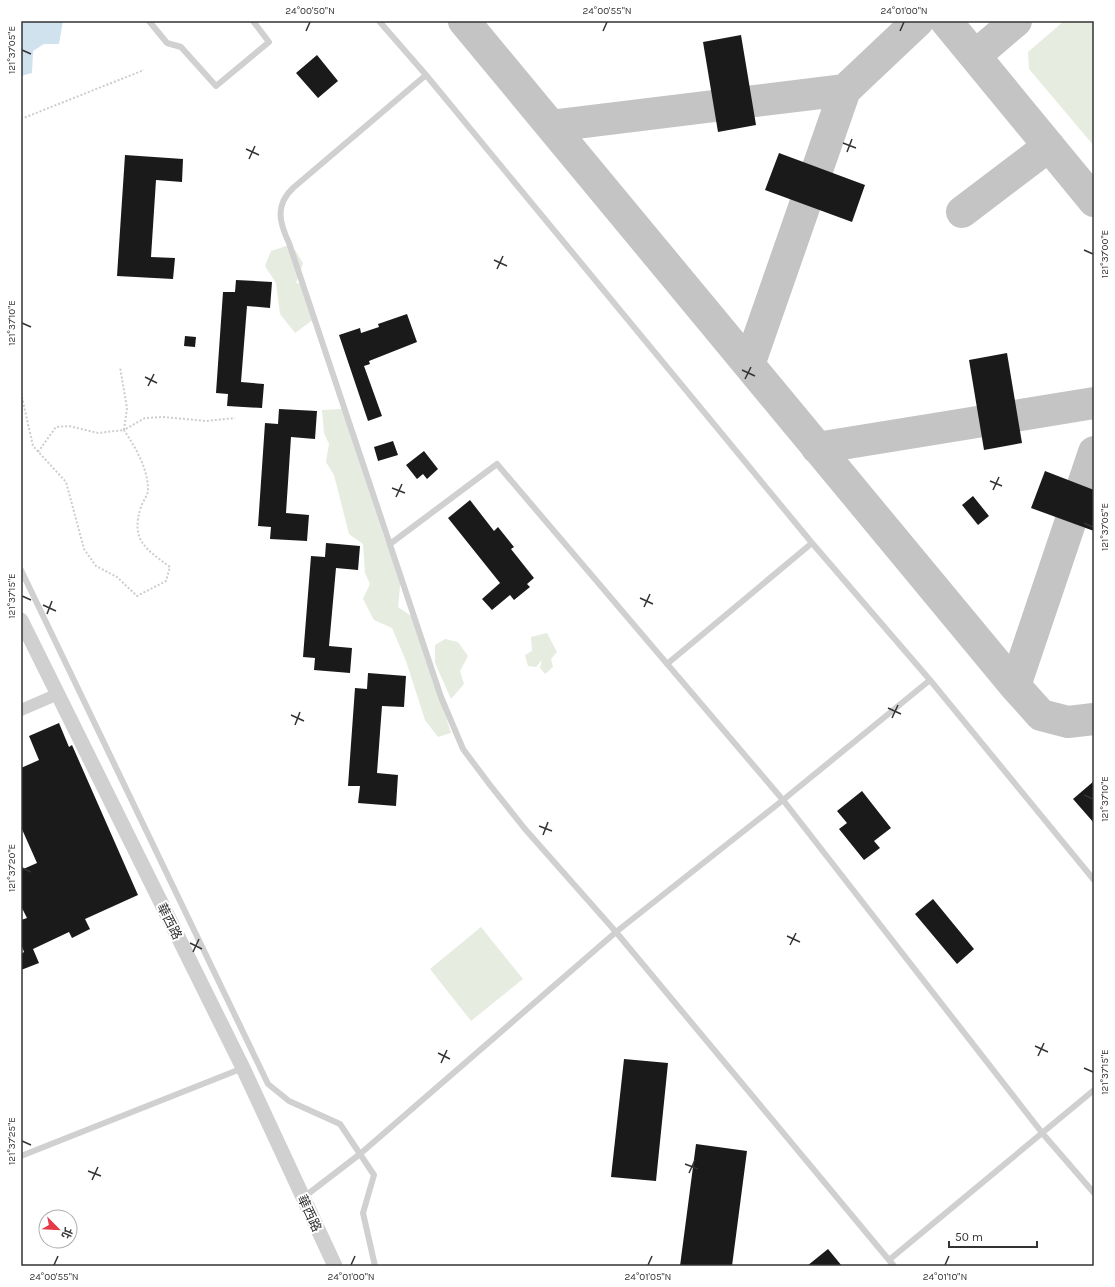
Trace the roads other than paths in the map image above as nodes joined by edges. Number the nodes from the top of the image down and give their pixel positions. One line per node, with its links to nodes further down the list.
1 (149, 21): 2 (lane)
2 (253, 21)
3 (379, 21): 4 (lane)
4 (426, 75): 5 (lane); 6 (lane)
5 (812, 543): 9 (lane); 10 (lane)
6 (390, 544): 9 (lane); 15 (lane)
7 (21, 570): 19 (lane)
8 (21, 620): 11 (street, 華西路)
9 (667, 664): 13 (lane)
10 (930, 680): 13 (lane); 14 (lane)
11 (58, 694): 12 (street); 16 (street, 華西路)
12 (21, 710)
13 (783, 800): 15 (lane); 18 (lane)
14 (1094, 880)
15 (616, 932): 19 (lane); 23 (lane)
16 (243, 1068): 20 (lane); 22 (street, 華西路)
17 (1094, 1090): 18 (lane)
18 (1043, 1134): 21 (lane); 23 (lane)
19 (360, 1154): 22 (lane); 25 (lane)
20 (21, 1156)
21 (1094, 1193)
22 (302, 1198): 24 (street, 華西路)
23 (889, 1260): 26 (lane)
24 (335, 1266)
25 (375, 1266)
26 (894, 1266)

